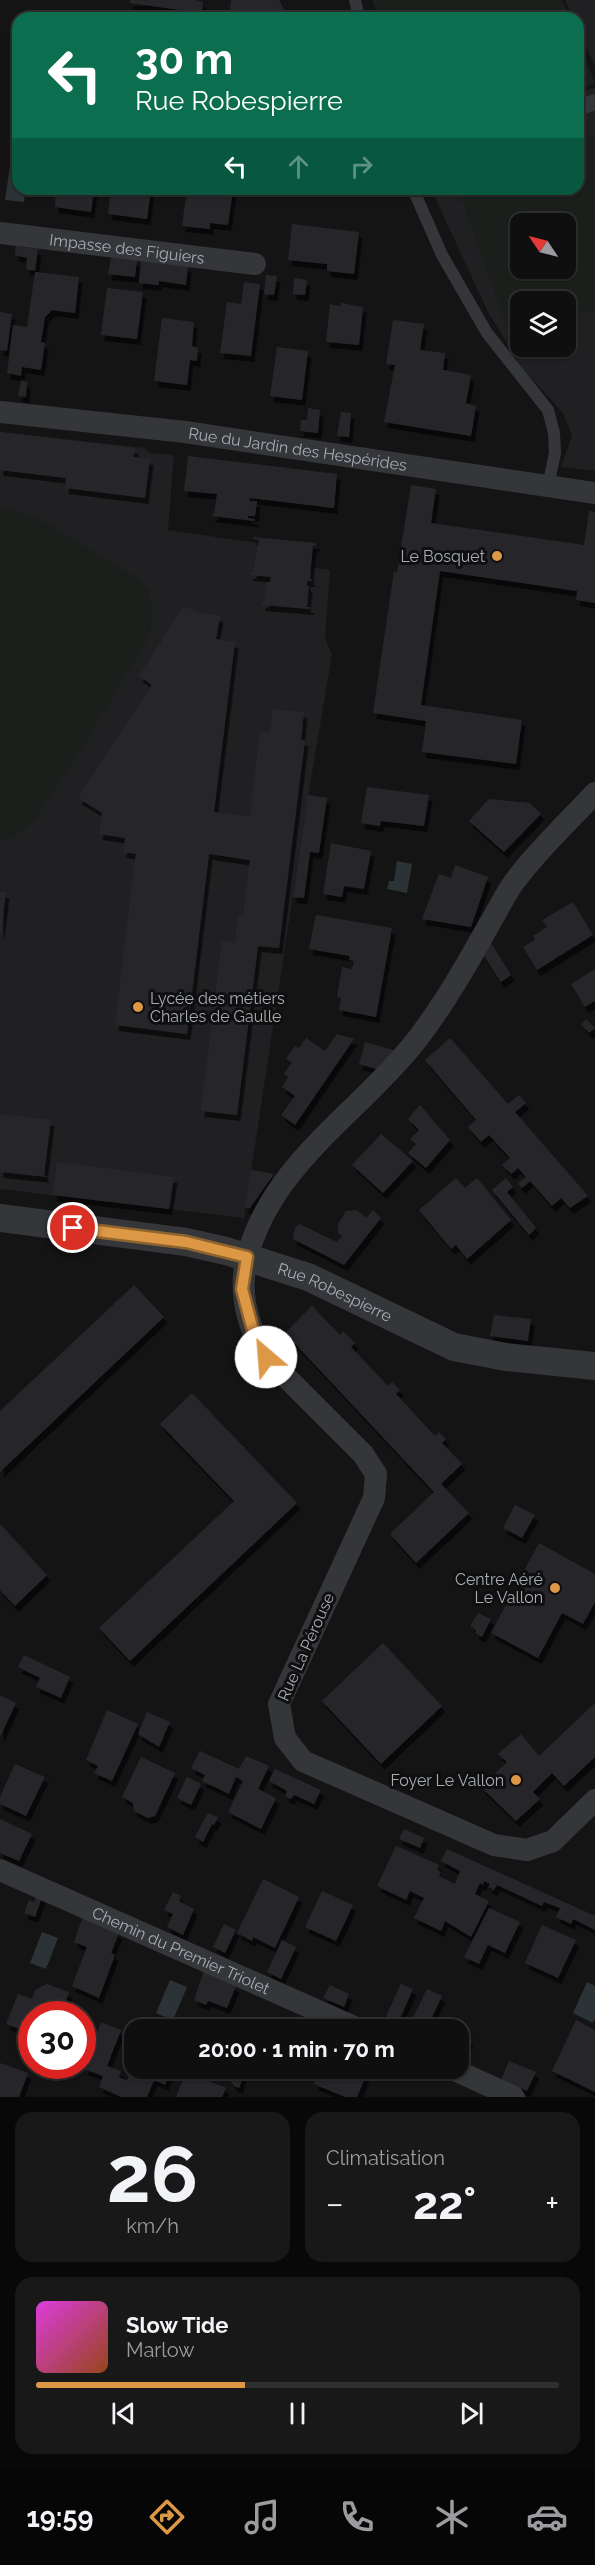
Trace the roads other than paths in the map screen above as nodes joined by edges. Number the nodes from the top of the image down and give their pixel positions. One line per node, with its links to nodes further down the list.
1 (416, 195): 5 (lane)
2 (0, 233): 3 (street, Impasse des Figuiers)
3 (255, 264)
4 (0, 412): 5 (street, Rue du Jardin des Hespérides)
5 (548, 486): 6 (street, Rue du Jardin des Hespérides)
6 (595, 493)
7 (595, 793): 9 (street, Rue La Pérouse)
8 (0, 1218): 9 (street, Rue Robespierre)
9 (247, 1257): 10 (street, Rue Robespierre); 11 (street, Rue La Pérouse)
10 (595, 1366)
11 (595, 1800)
12 (0, 1870): 13 (street, Chemin du Premier Triolet)
13 (336, 2019)
14 (469, 2077): 15 (street)
15 (514, 2097)

